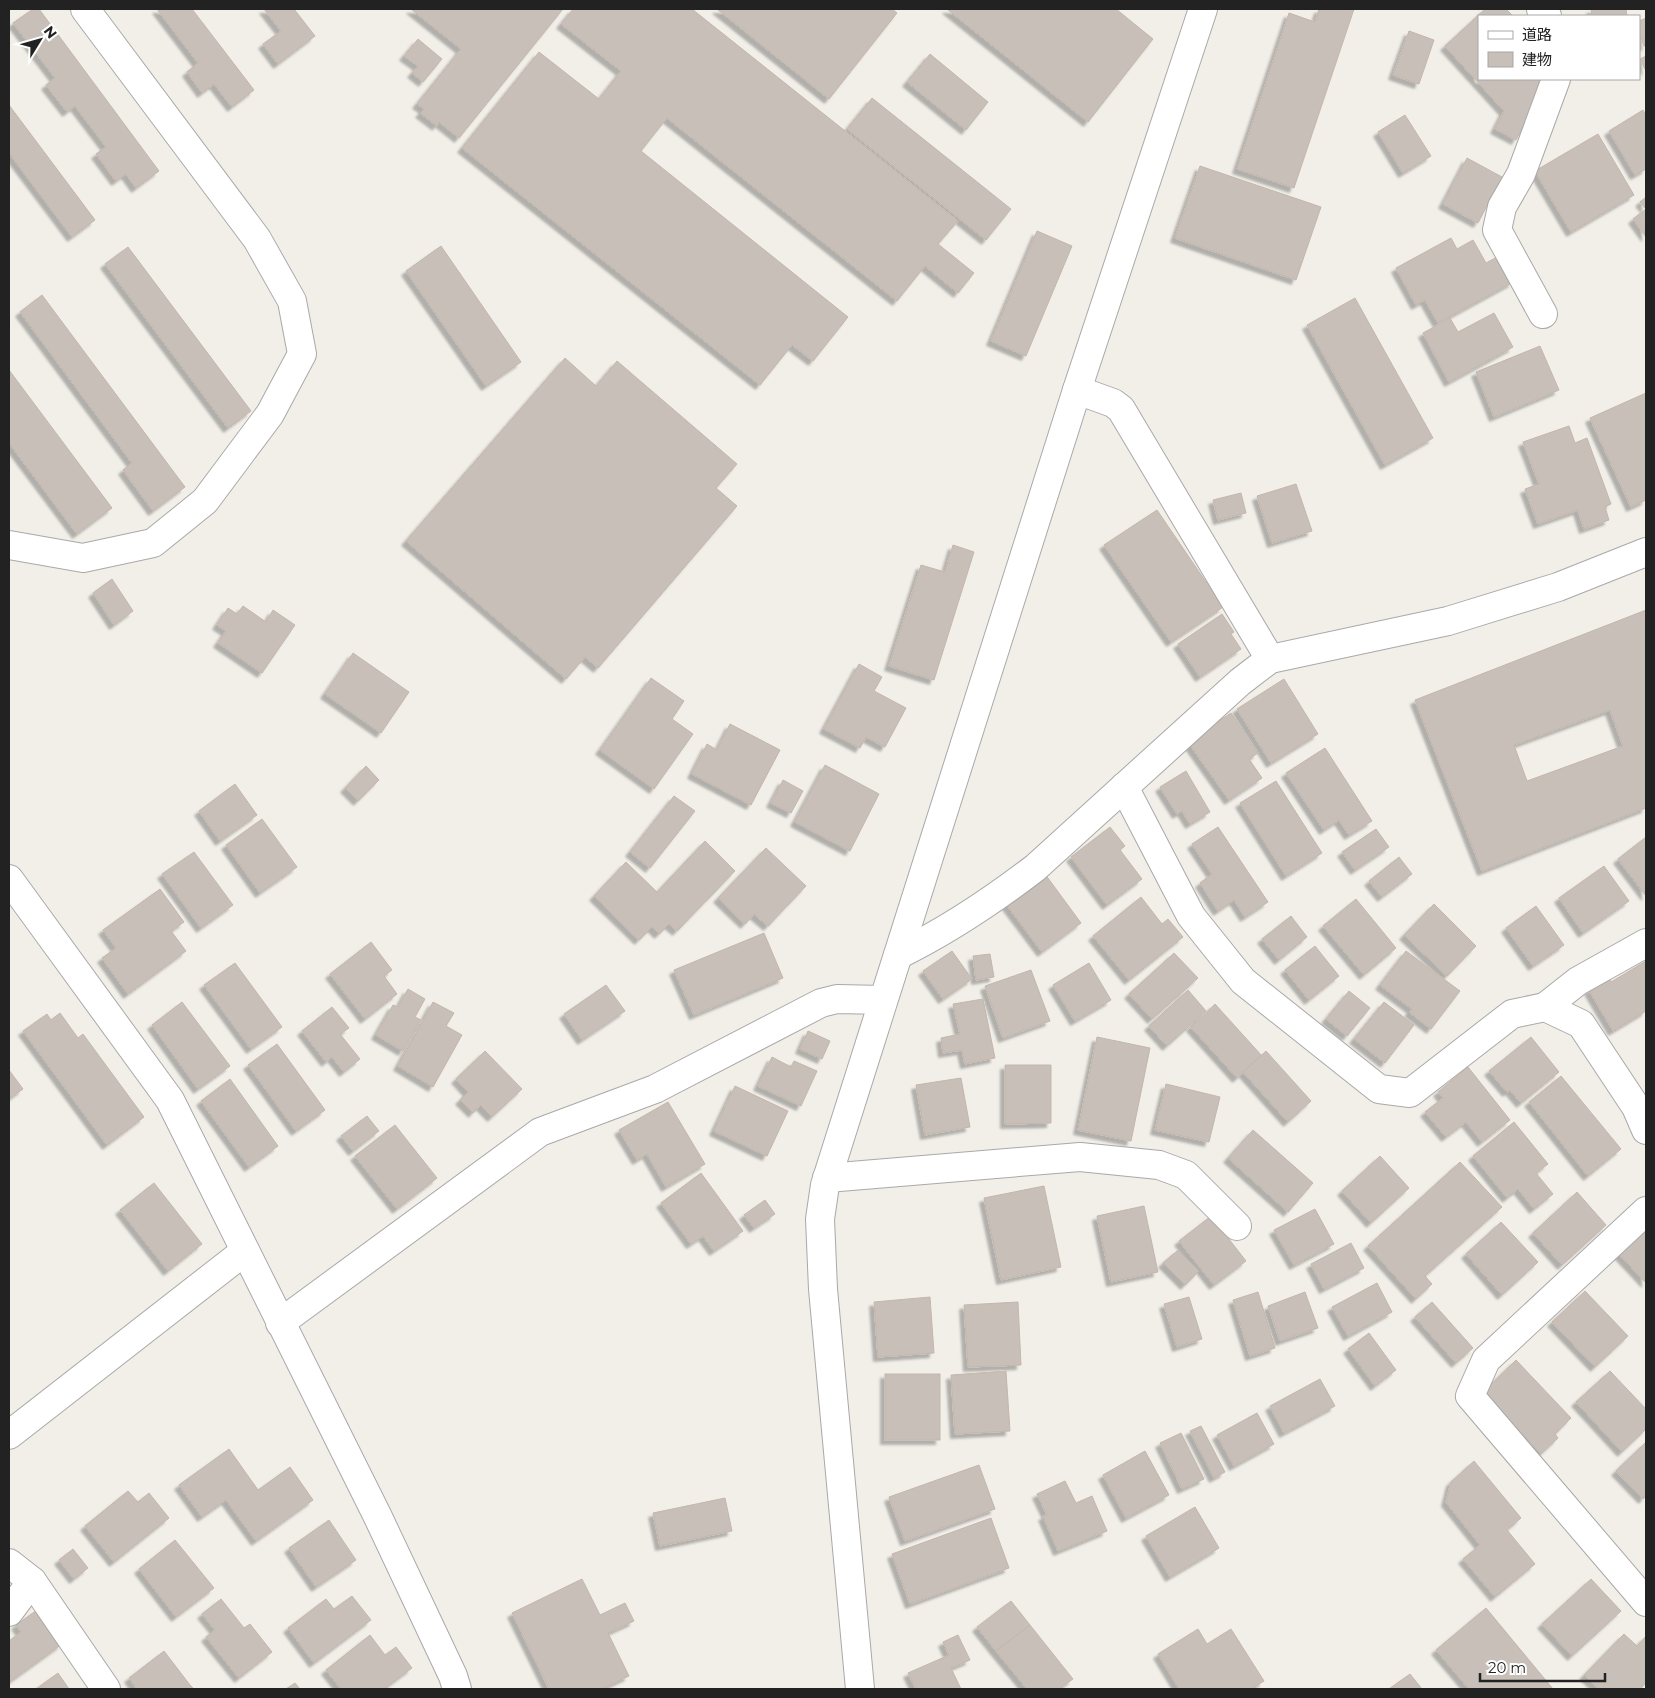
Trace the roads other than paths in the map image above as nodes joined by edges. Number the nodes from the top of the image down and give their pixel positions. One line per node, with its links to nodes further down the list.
1 (85, 9): 6 (street)
2 (1203, 9): 5 (street)
3 (1556, 80): 4 (street)
4 (1543, 314)
5 (1077, 390): 8 (street); 12 (street)
6 (9, 545)
7 (1646, 552): 8 (street)
8 (1270, 659): 9 (street)
9 (1124, 787): 12 (street); 14 (street)
10 (9, 879): 19 (street)
11 (1646, 943): 14 (street)
12 (898, 956): 13 (street)
13 (883, 1000): 16 (street); 20 (street)
14 (1545, 1008): 15 (street)
15 (1646, 1130)
16 (827, 1178): 18 (street); 28 (street)
17 (1646, 1211): 24 (street)
18 (1236, 1226)
19 (245, 1250): 20 (street); 21 (street)
20 (280, 1323): 27 (street)
21 (9, 1435)
22 (9, 1562): 23 (street)
23 (32, 1581): 25 (street); 26 (street)
24 (1646, 1602)
25 (9, 1612)
26 (106, 1689)
27 (457, 1689)
28 (860, 1689)

